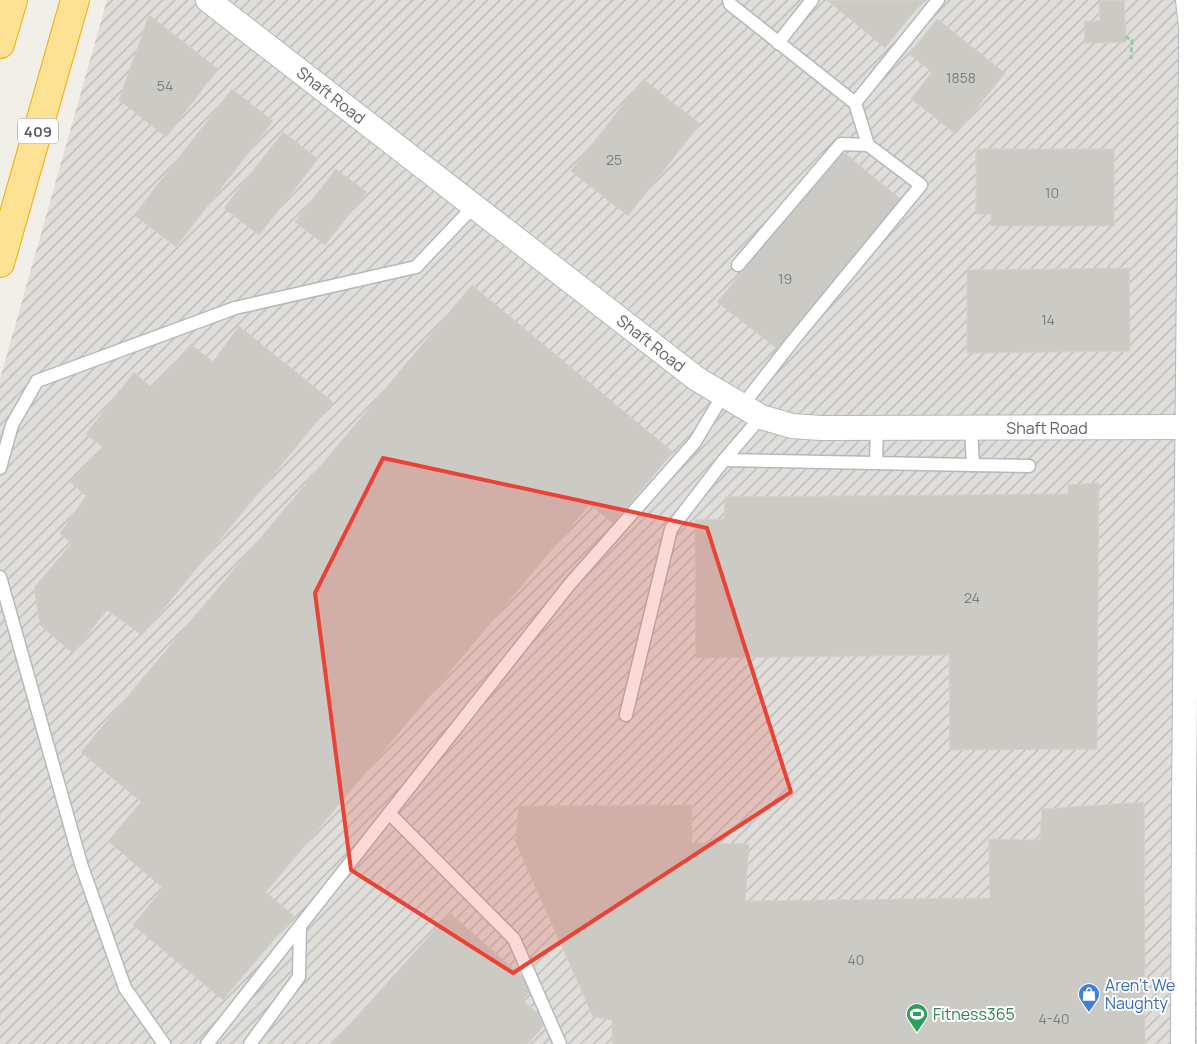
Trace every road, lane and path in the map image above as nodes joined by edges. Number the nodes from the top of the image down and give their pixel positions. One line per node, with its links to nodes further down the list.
1 (13, 0): 10 (highway)
2 (76, 0): 15 (highway, 409)
3 (208, 0): 14 (street, Shaft Road)
4 (729, 0): 9 (lane)
5 (812, 0): 9 (lane)
6 (938, 0): 12 (lane)
7 (1188, 0): 18 (street)
8 (1125, 37): 11 (path)
9 (778, 43): 12 (lane)
10 (0, 44)
11 (1131, 59)
12 (855, 103): 13 (lane)
13 (868, 145): 16 (lane); 17 (lane)
14 (474, 206): 17 (street, Shaft Road); 25 (lane)
15 (0, 263)
16 (738, 265)
17 (742, 406): 19 (street, Shaft Road); 21 (lane); 28 (lane)
18 (1187, 427): 20 (street, Shaft Road); 34 (street)
19 (877, 428): 20 (street, Shaft Road); 22 (lane)
20 (971, 429): 23 (lane)
21 (724, 460): 22 (lane); 27 (lane)
22 (876, 462): 23 (lane)
23 (974, 465): 24 (lane)
24 (1029, 466)
25 (0, 468)
26 (0, 577): 30 (lane)
27 (626, 715)
28 (389, 813): 29 (lane); 33 (lane)
29 (300, 927): 31 (lane); 32 (lane)
30 (164, 1044)
31 (207, 1044)
32 (250, 1044)
33 (560, 1044)
34 (1183, 1044)

